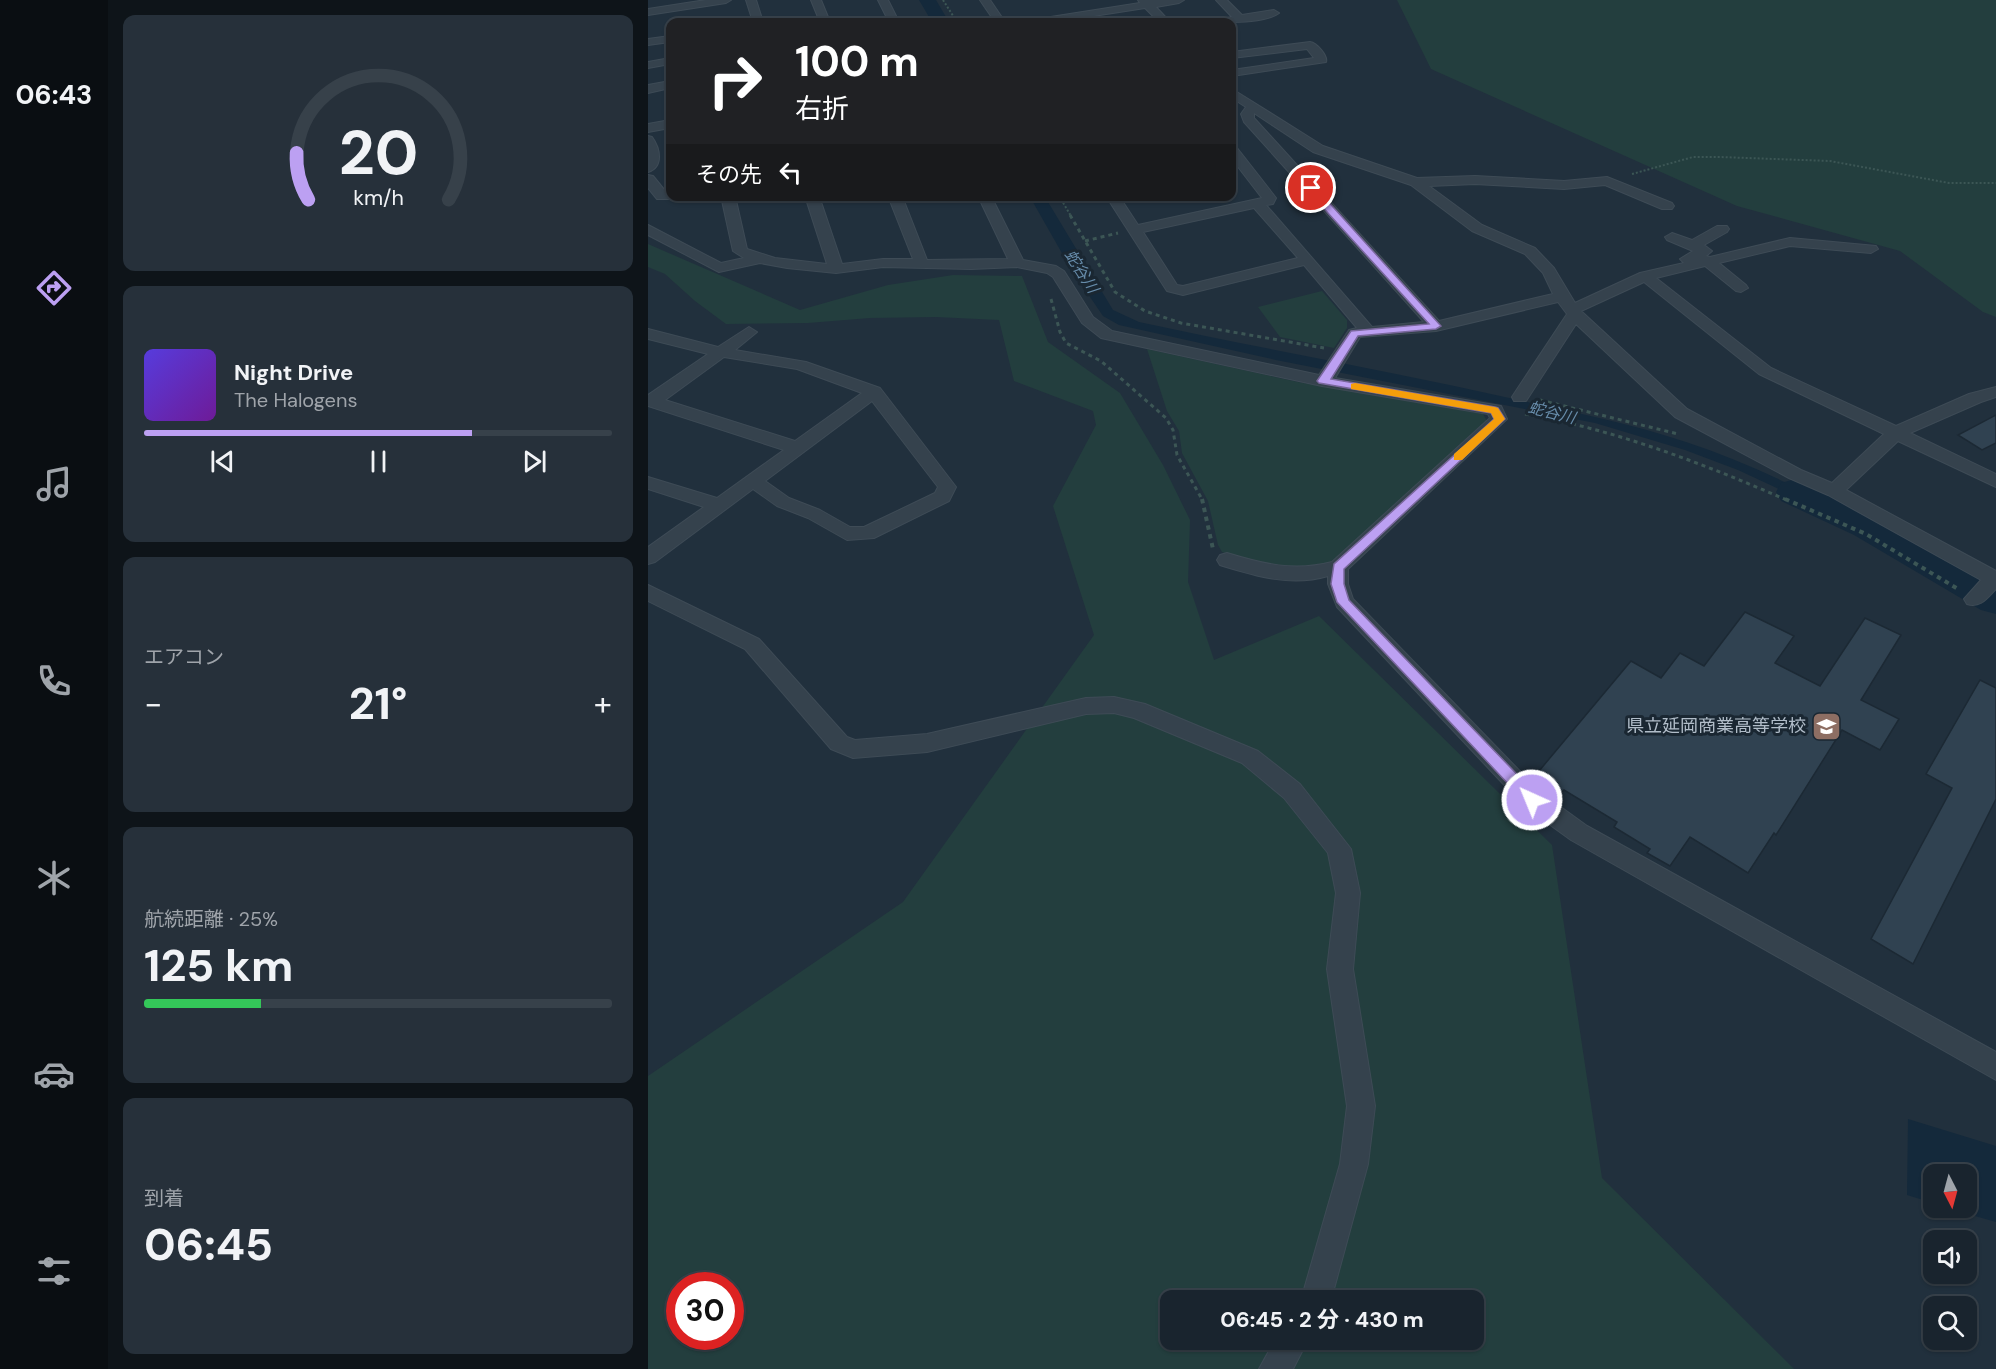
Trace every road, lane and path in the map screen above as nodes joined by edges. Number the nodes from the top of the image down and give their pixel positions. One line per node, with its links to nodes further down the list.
1 (726, 0): 10 (street)
2 (751, 0): 14 (street)
3 (816, 0): 15 (street)
4 (883, 0): 16 (street)
5 (944, 0): 17 (path)
6 (985, 0): 18 (street)
7 (1179, 0): 9 (street)
8 (1221, 0): 20 (street)
9 (1146, 2): 13 (street); 19 (street)
10 (687, 7): 11 (street)
11 (648, 12)
12 (1274, 13): 20 (street)
13 (1073, 16)
14 (757, 18)
15 (823, 18)
16 (892, 18)
17 (955, 18)
18 (997, 18)
19 (1161, 18)
20 (1240, 19): 21 (street)
21 (1236, 20)
22 (666, 40): 23 (street)
23 (648, 42)
24 (1236, 54): 27 (street)
25 (666, 62): 26 (street)
26 (648, 65)
27 (1236, 72)
28 (666, 87): 29 (street)
29 (648, 89)
30 (1236, 96): 31 (street)
31 (1252, 108): 32 (street); 40 (street); 68 (street)
32 (1236, 112)
33 (666, 125): 34 (street)
34 (648, 128)
35 (648, 140): 37 (street)
36 (1236, 156): 49 (street)
37 (648, 168)
38 (648, 178): 42 (street)
39 (1607, 181): 40 (street); 41 (path); 50 (street)
40 (1416, 182): 67 (street)
41 (1996, 183)
42 (666, 196)
43 (729, 201): 59 (street)
44 (814, 201): 64 (street)
45 (897, 201): 62 (street)
46 (987, 201): 63 (street)
47 (1115, 201): 54 (street)
48 (1224, 201): 51 (street)
49 (1257, 203): 51 (street); 60 (street)
50 (1667, 206)
51 (1230, 209): 54 (street)
52 (648, 229): 59 (street)
53 (1722, 229): 57 (street)
54 (1134, 230): 56 (path); 60 (street)
55 (1672, 237): 57 (street)
56 (1085, 241)
57 (1692, 246): 65 (street)
58 (1871, 249): 61 (street)
59 (758, 259): 64 (street)
60 (1307, 260): 70 (street)
61 (1706, 260): 65 (street); 66 (street)
62 (922, 264): 63 (street); 64 (street)
63 (1023, 264): 73 (street); 88 (path)
64 (836, 269)
65 (1649, 274): 67 (street); 79 (street)
66 (1741, 288)
67 (1569, 307): 68 (street); 76 (street); 85 (street)
68 (1436, 326): 70 (street)
69 (749, 332): 72 (street)
70 (1368, 332): 73 (street)
71 (648, 334): 72 (street)
72 (720, 352): 74 (street); 77 (street)
73 (1325, 379): 78 (street)
74 (874, 392): 81 (street); 82 (street)
75 (1996, 392): 79 (street)
76 (1521, 396): 80 (path)
77 (650, 400): 81 (street)
78 (1497, 414): 89 (street); 92 (path)
79 (1896, 433): 83 (street); 85 (street)
80 (1683, 436)
81 (797, 448): 82 (street)
82 (753, 481): 86 (street)
83 (1996, 481)
84 (648, 483): 86 (street)
85 (1834, 491): 90 (street)
86 (719, 506): 87 (street)
87 (648, 557)
88 (1227, 560): 89 (street)
89 (1338, 567): 93 (street)
90 (1994, 579): 92 (street)
91 (648, 592): 94 (street)
92 (1975, 597)
93 (1996, 1067)
94 (1319, 1290)
95 (1287, 1350): 96 (street)
96 (1275, 1369)

